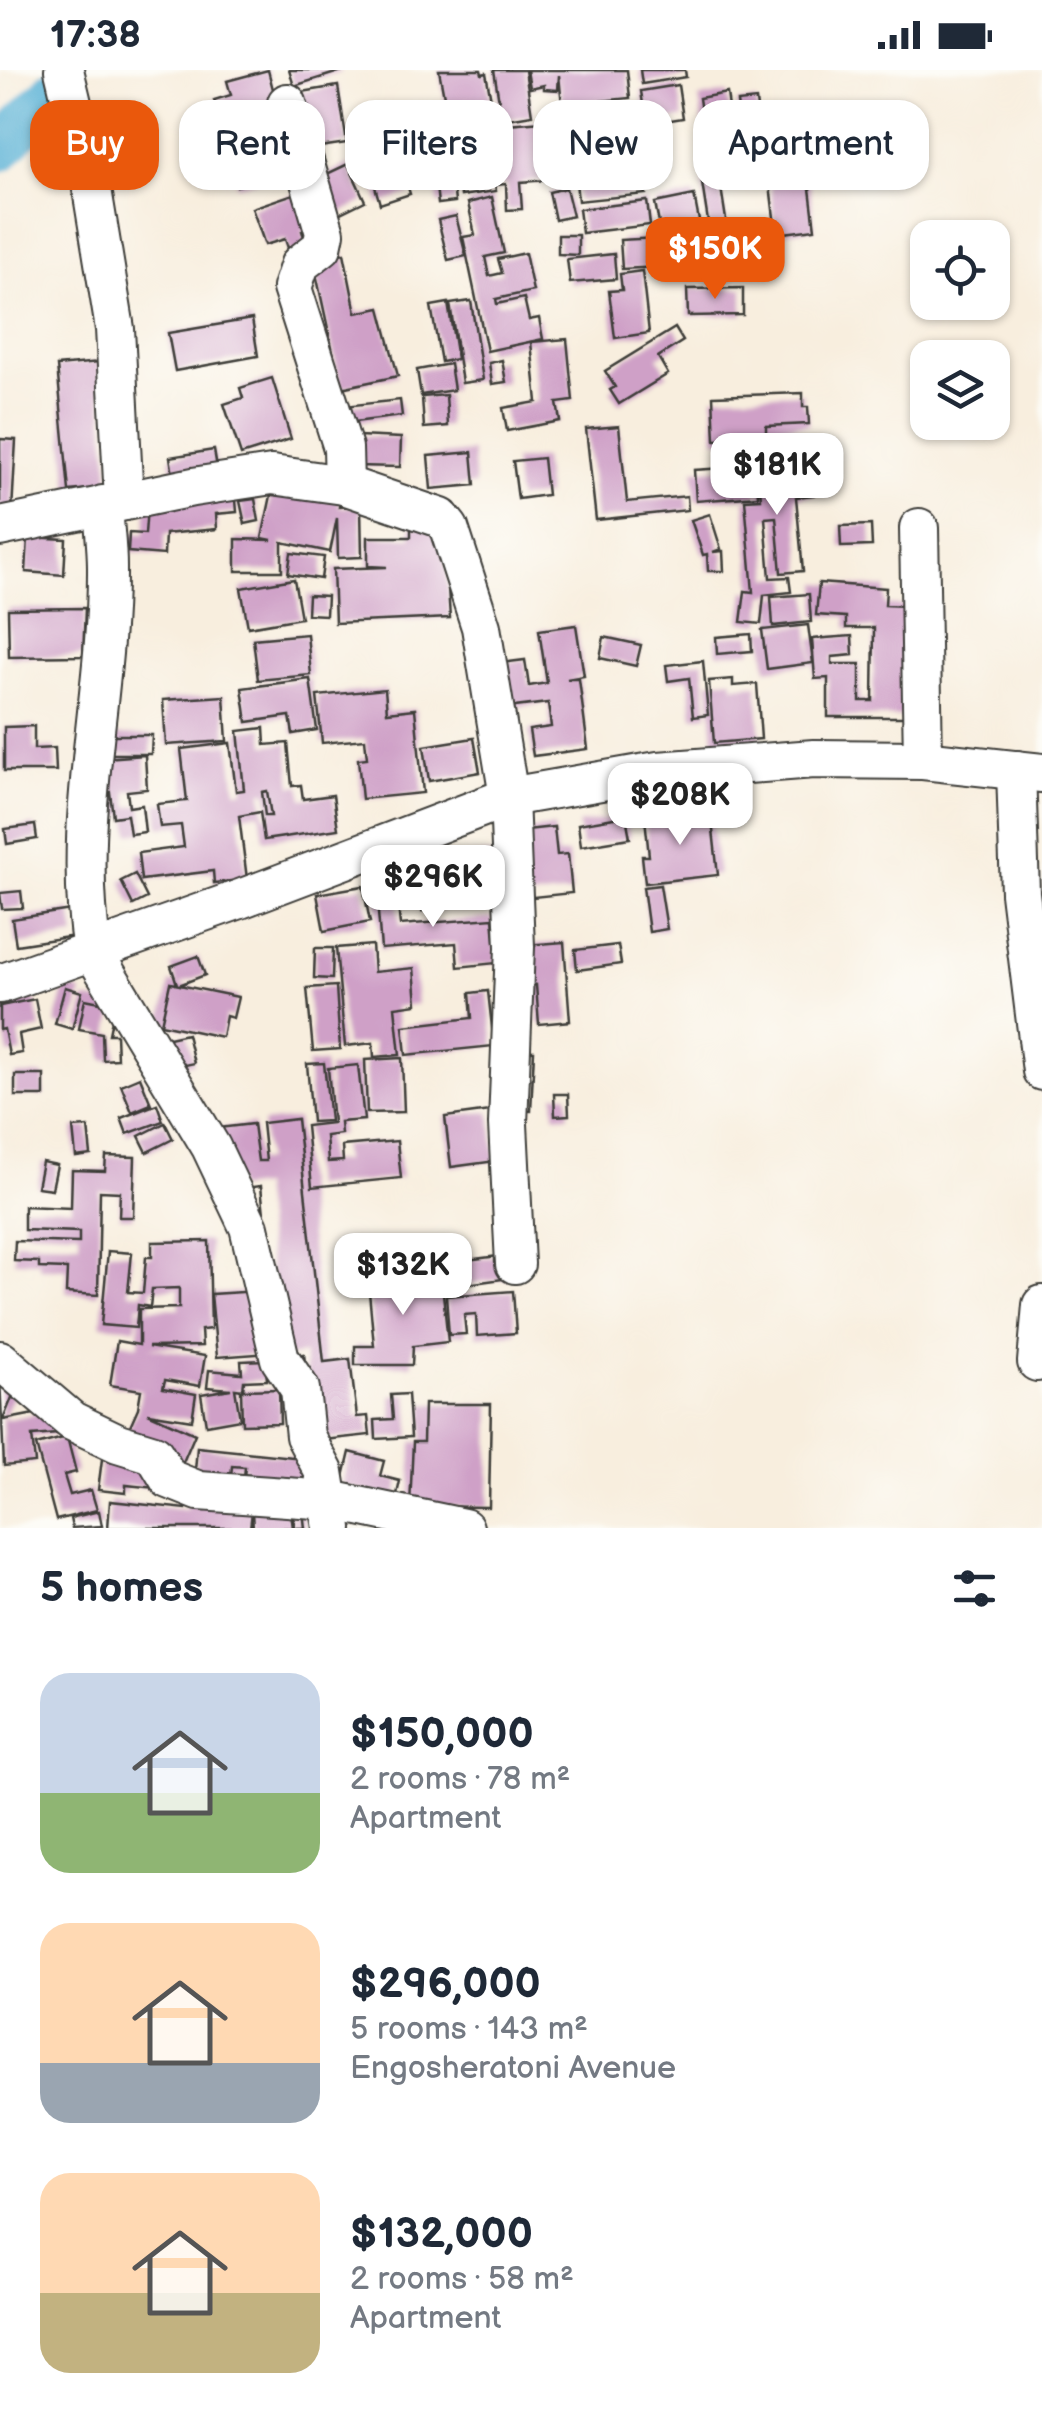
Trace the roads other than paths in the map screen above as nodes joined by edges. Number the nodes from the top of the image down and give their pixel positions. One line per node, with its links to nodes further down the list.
1 (64, 70): 4 (street)
2 (312, 190): 3 (street)
3 (344, 485): 4 (street); 9 (street)
4 (114, 503): 5 (street); 10 (street)
5 (0, 527)
6 (920, 528): 7 (street)
7 (923, 760): 8 (street); 9 (street)
8 (1029, 772): 12 (street)
9 (508, 797): 10 (street); 13 (street)
10 (92, 950): 11 (street); 17 (street)
11 (0, 984)
12 (1042, 1072)
13 (516, 1264)
14 (1042, 1305): 16 (street)
15 (0, 1360): 17 (street)
16 (1037, 1362)
17 (332, 1514): 18 (street)
18 (464, 1528)

